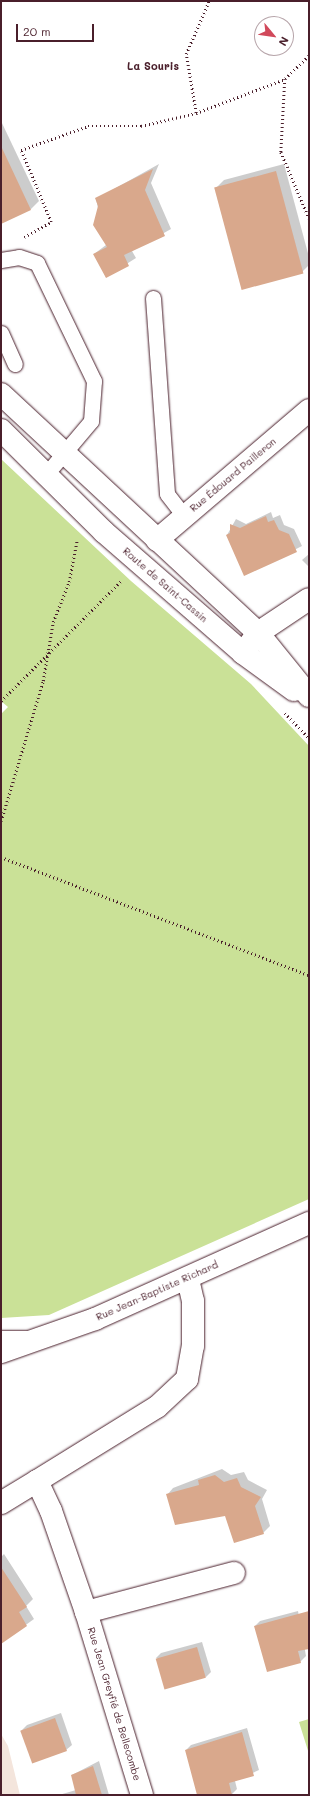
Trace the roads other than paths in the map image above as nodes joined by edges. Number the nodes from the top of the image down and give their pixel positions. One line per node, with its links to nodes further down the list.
1 (1, 260): 9 (lane)
2 (153, 298): 10 (lane)
3 (1, 333): 4 (lane)
4 (15, 364)
5 (1, 394): 9 (street, Route de Saint-Cassin)
6 (309, 410): 10 (street, Rue Édouard Pailleron)
7 (1, 430): 8 (street, Route de Saint-Cassin)
8 (29, 459): 9 (street, Route de Saint-Cassin); 14 (street, Route de Saint-Cassin)
9 (58, 459): 11 (street, Route de Saint-Cassin)
10 (184, 516): 11 (street, Rue Édouard Pailleron)
11 (157, 540): 13 (street, Route de Saint-Cassin)
12 (309, 599): 13 (street)
13 (258, 633): 14 (street); 15 (street, Route de Saint-Cassin)
14 (243, 653): 16 (street, Route de Saint-Cassin)
15 (309, 696)
16 (309, 701)
17 (309, 1223): 18 (street, Rue Jean-Baptiste Richard)
18 (188, 1280): 20 (street, Rue Jean-Baptiste Richard); 22 (street)
19 (1, 1338): 20 (lane)
20 (40, 1338): 21 (street, Rue Jean-Baptiste Richard)
21 (1, 1352)
22 (37, 1481): 23 (street); 25 (street, Rue Jean Greyfié de Bellecombe)
23 (1, 1503)
24 (234, 1573): 25 (street)
25 (86, 1612): 26 (street, Rue Jean Greyfié de Bellecombe)
26 (142, 1795)

